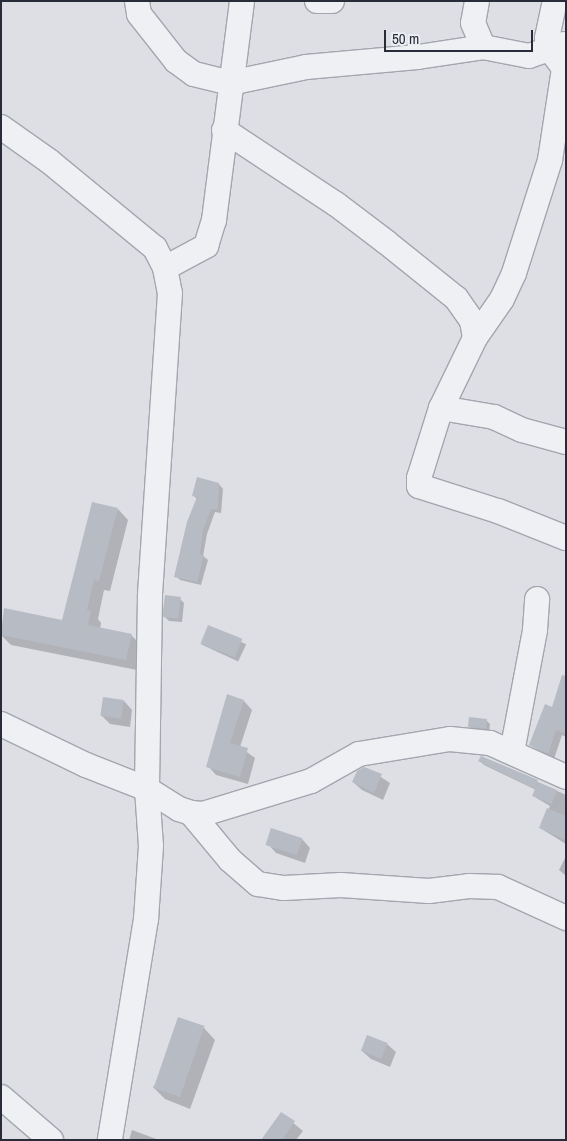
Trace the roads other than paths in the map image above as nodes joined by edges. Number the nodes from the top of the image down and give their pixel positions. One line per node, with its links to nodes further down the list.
1 (137, 1): 9 (street)
2 (242, 1): 9 (street)
3 (317, 1): 4 (street)
4 (332, 1)
5 (478, 1): 8 (street)
6 (555, 1): 7 (street)
7 (557, 46): 8 (street); 13 (street)
8 (483, 47): 9 (street)
9 (230, 83): 11 (street)
10 (1, 127): 12 (street)
11 (224, 130): 12 (street); 13 (street)
12 (165, 268): 21 (street)
13 (475, 338): 14 (street)
14 (442, 408): 15 (street); 16 (street)
15 (566, 442)
16 (566, 538)
17 (537, 599): 19 (street)
18 (1, 724): 21 (street)
19 (512, 752): 20 (street); 22 (street)
20 (566, 777)
21 (147, 789): 22 (street); 26 (street)
22 (191, 813): 23 (street)
23 (566, 918)
24 (1, 1098): 25 (street)
25 (51, 1140)
26 (110, 1140)

